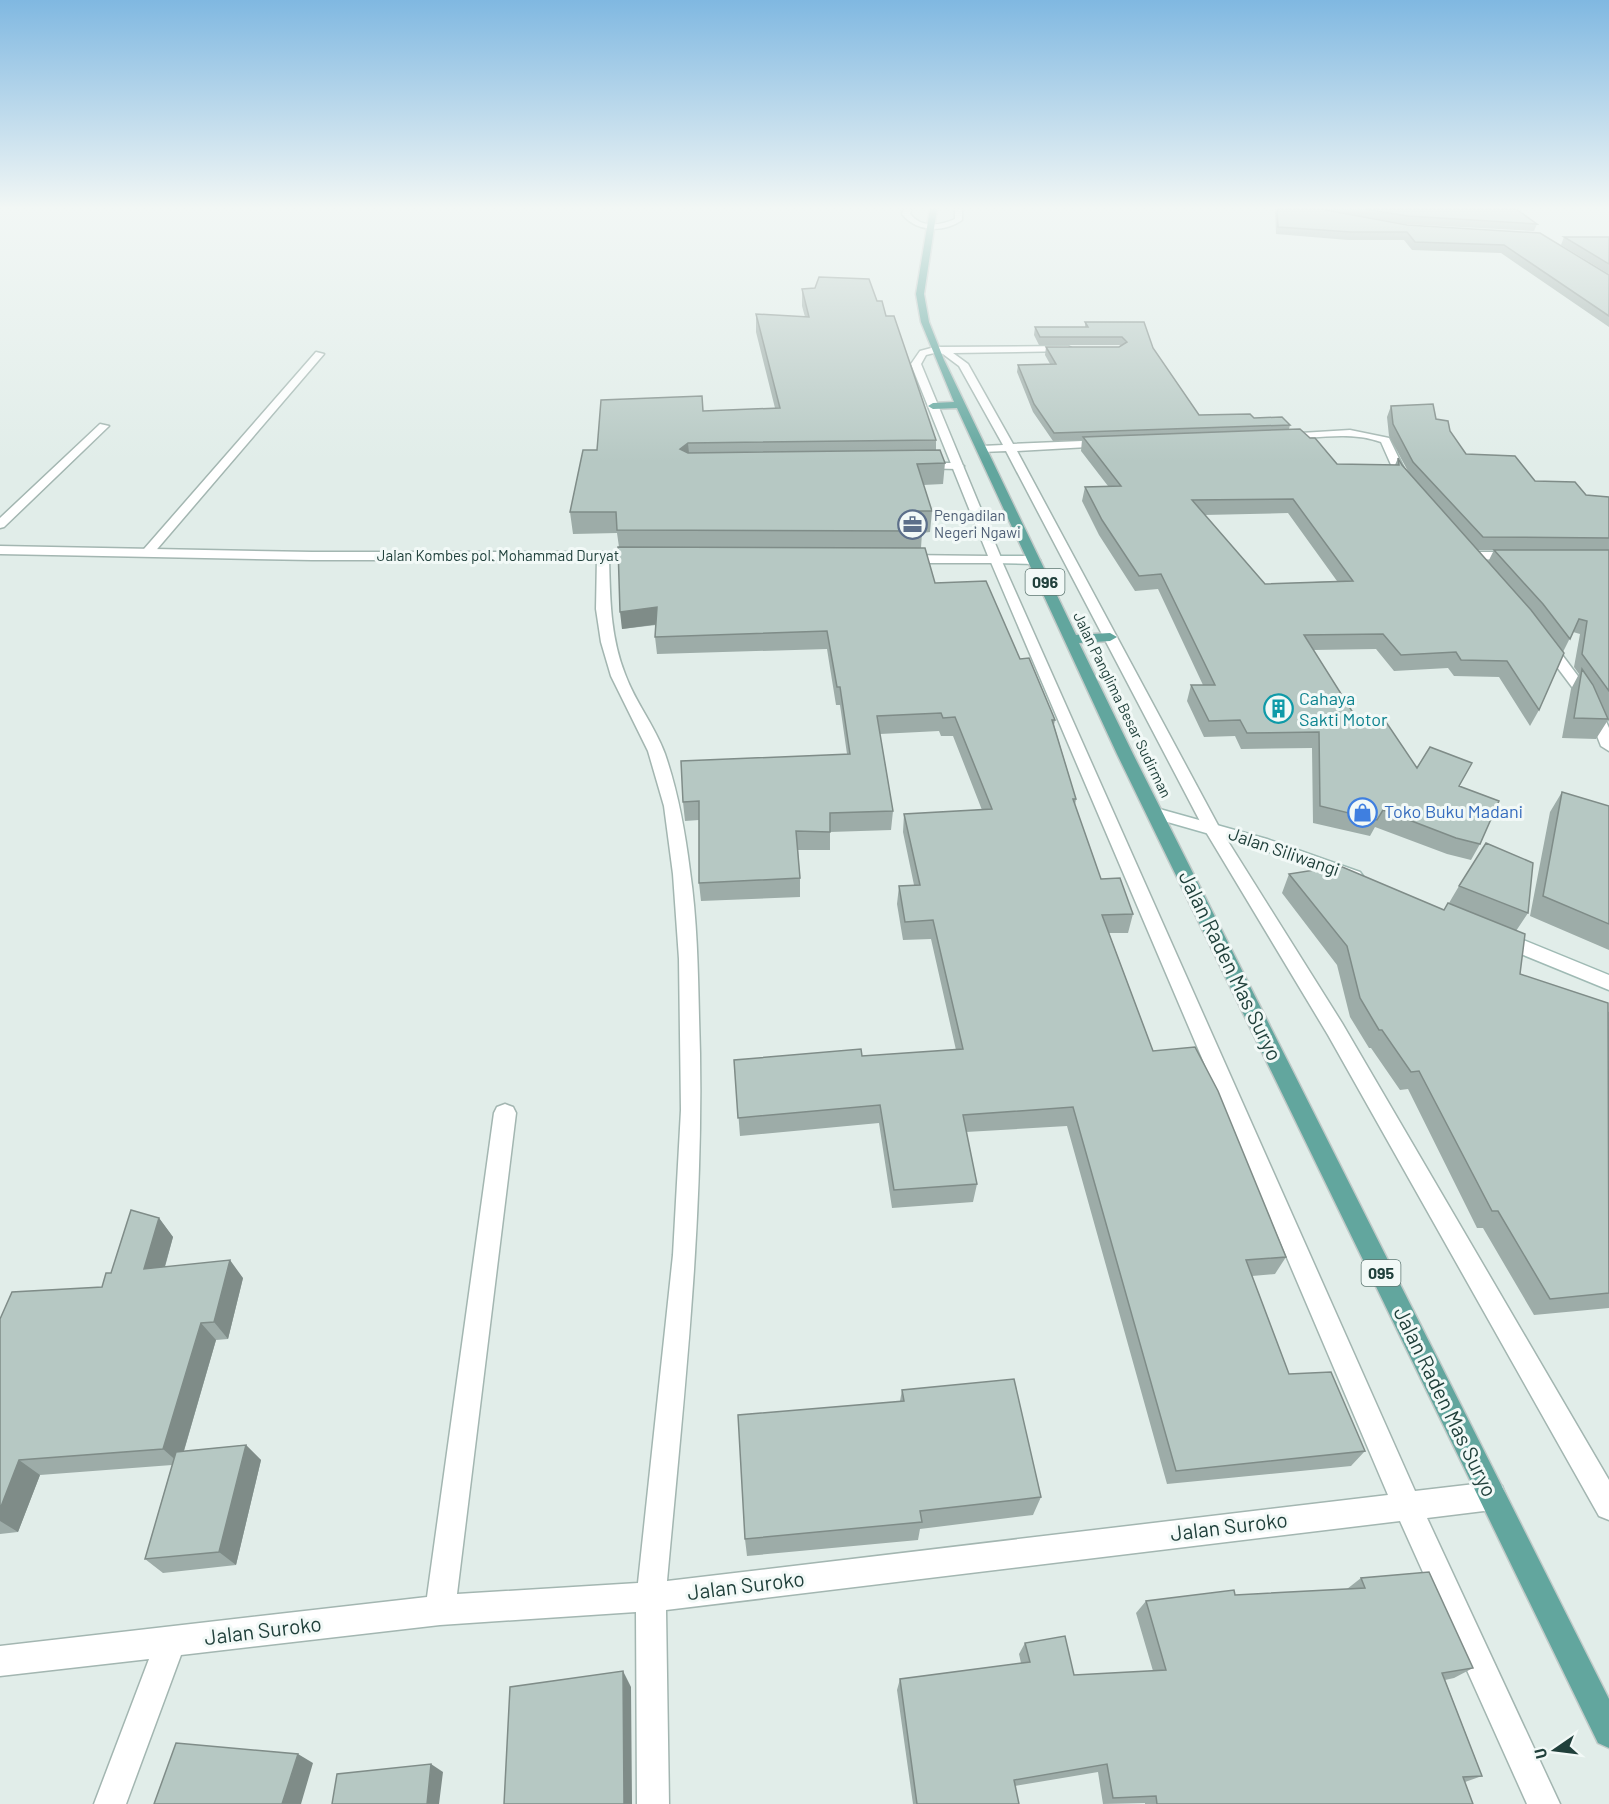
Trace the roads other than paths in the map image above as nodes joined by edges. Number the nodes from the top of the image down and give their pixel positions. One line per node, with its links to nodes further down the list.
1 (921, 293): 3 (main road, Jalan Panglima Besar Sudirman / 096)
2 (1083, 349): 3 (street)
3 (935, 350): 5 (main road, Jalan Panglima Besar Sudirman / 096); 6 (street); 10 (street)
4 (319, 354): 17 (street)
5 (961, 405): 6 (main road); 11 (main road, Jalan Panglima Besar Sudirman / 096)
6 (933, 406): 13 (street)
7 (104, 426): 15 (street)
8 (1273, 437): 14 (street)
9 (1124, 443): 10 (street)
10 (1010, 448): 11 (street); 26 (street)
11 (982, 449): 23 (main road, Jalan Panglima Besar Sudirman / 096)
12 (912, 466): 13 (street)
13 (958, 466): 22 (street)
14 (1417, 494)
15 (0, 524)
16 (0, 550): 17 (street, Jalan Kombes pol. Mohammad Duryat)
17 (148, 552): 18 (street, Jalan Kombes pol. Mohammad Duryat)
18 (603, 556): 19 (street, Jalan Kombes pol. Mohammad Duryat); 38 (street)
19 (651, 556)
20 (1529, 556): 24 (street)
21 (889, 559): 22 (street)
22 (996, 560): 23 (street); 36 (street)
23 (1035, 560): 27 (main road, Jalan Panglima Besar Sudirman / 096)
24 (1487, 573)
25 (1537, 630): 28 (street)
26 (1110, 637): 27 (main road); 30 (street)
27 (1071, 639): 29 (main road, Jalan Panglima Besar Sudirman / 096)
28 (1609, 746)
29 (1156, 813): 30 (street, Jalan Siliwangi); 35 (main road, Jalan Raden Mas Suryo / 095)
30 (1211, 827): 31 (street, Jalan Siliwangi); 37 (street)
31 (1371, 884)
32 (1479, 929): 33 (street)
33 (1609, 984)
34 (505, 1113): 39 (street)
35 (1492, 1496): 36 (street, Jalan Suroko); 42 (main road, Jalan Raden Mas Suryo / 095)
36 (1407, 1506): 38 (street, Jalan Suroko); 45 (street)
37 (1609, 1506)
38 (651, 1597): 39 (street, Jalan Suroko); 44 (street)
39 (440, 1610): 40 (street, Jalan Suroko)
40 (170, 1643): 41 (street, Jalan Suroko); 43 (street)
41 (0, 1661)
42 (1609, 1732)
43 (110, 1804)
44 (653, 1804)
45 (1544, 1804)

